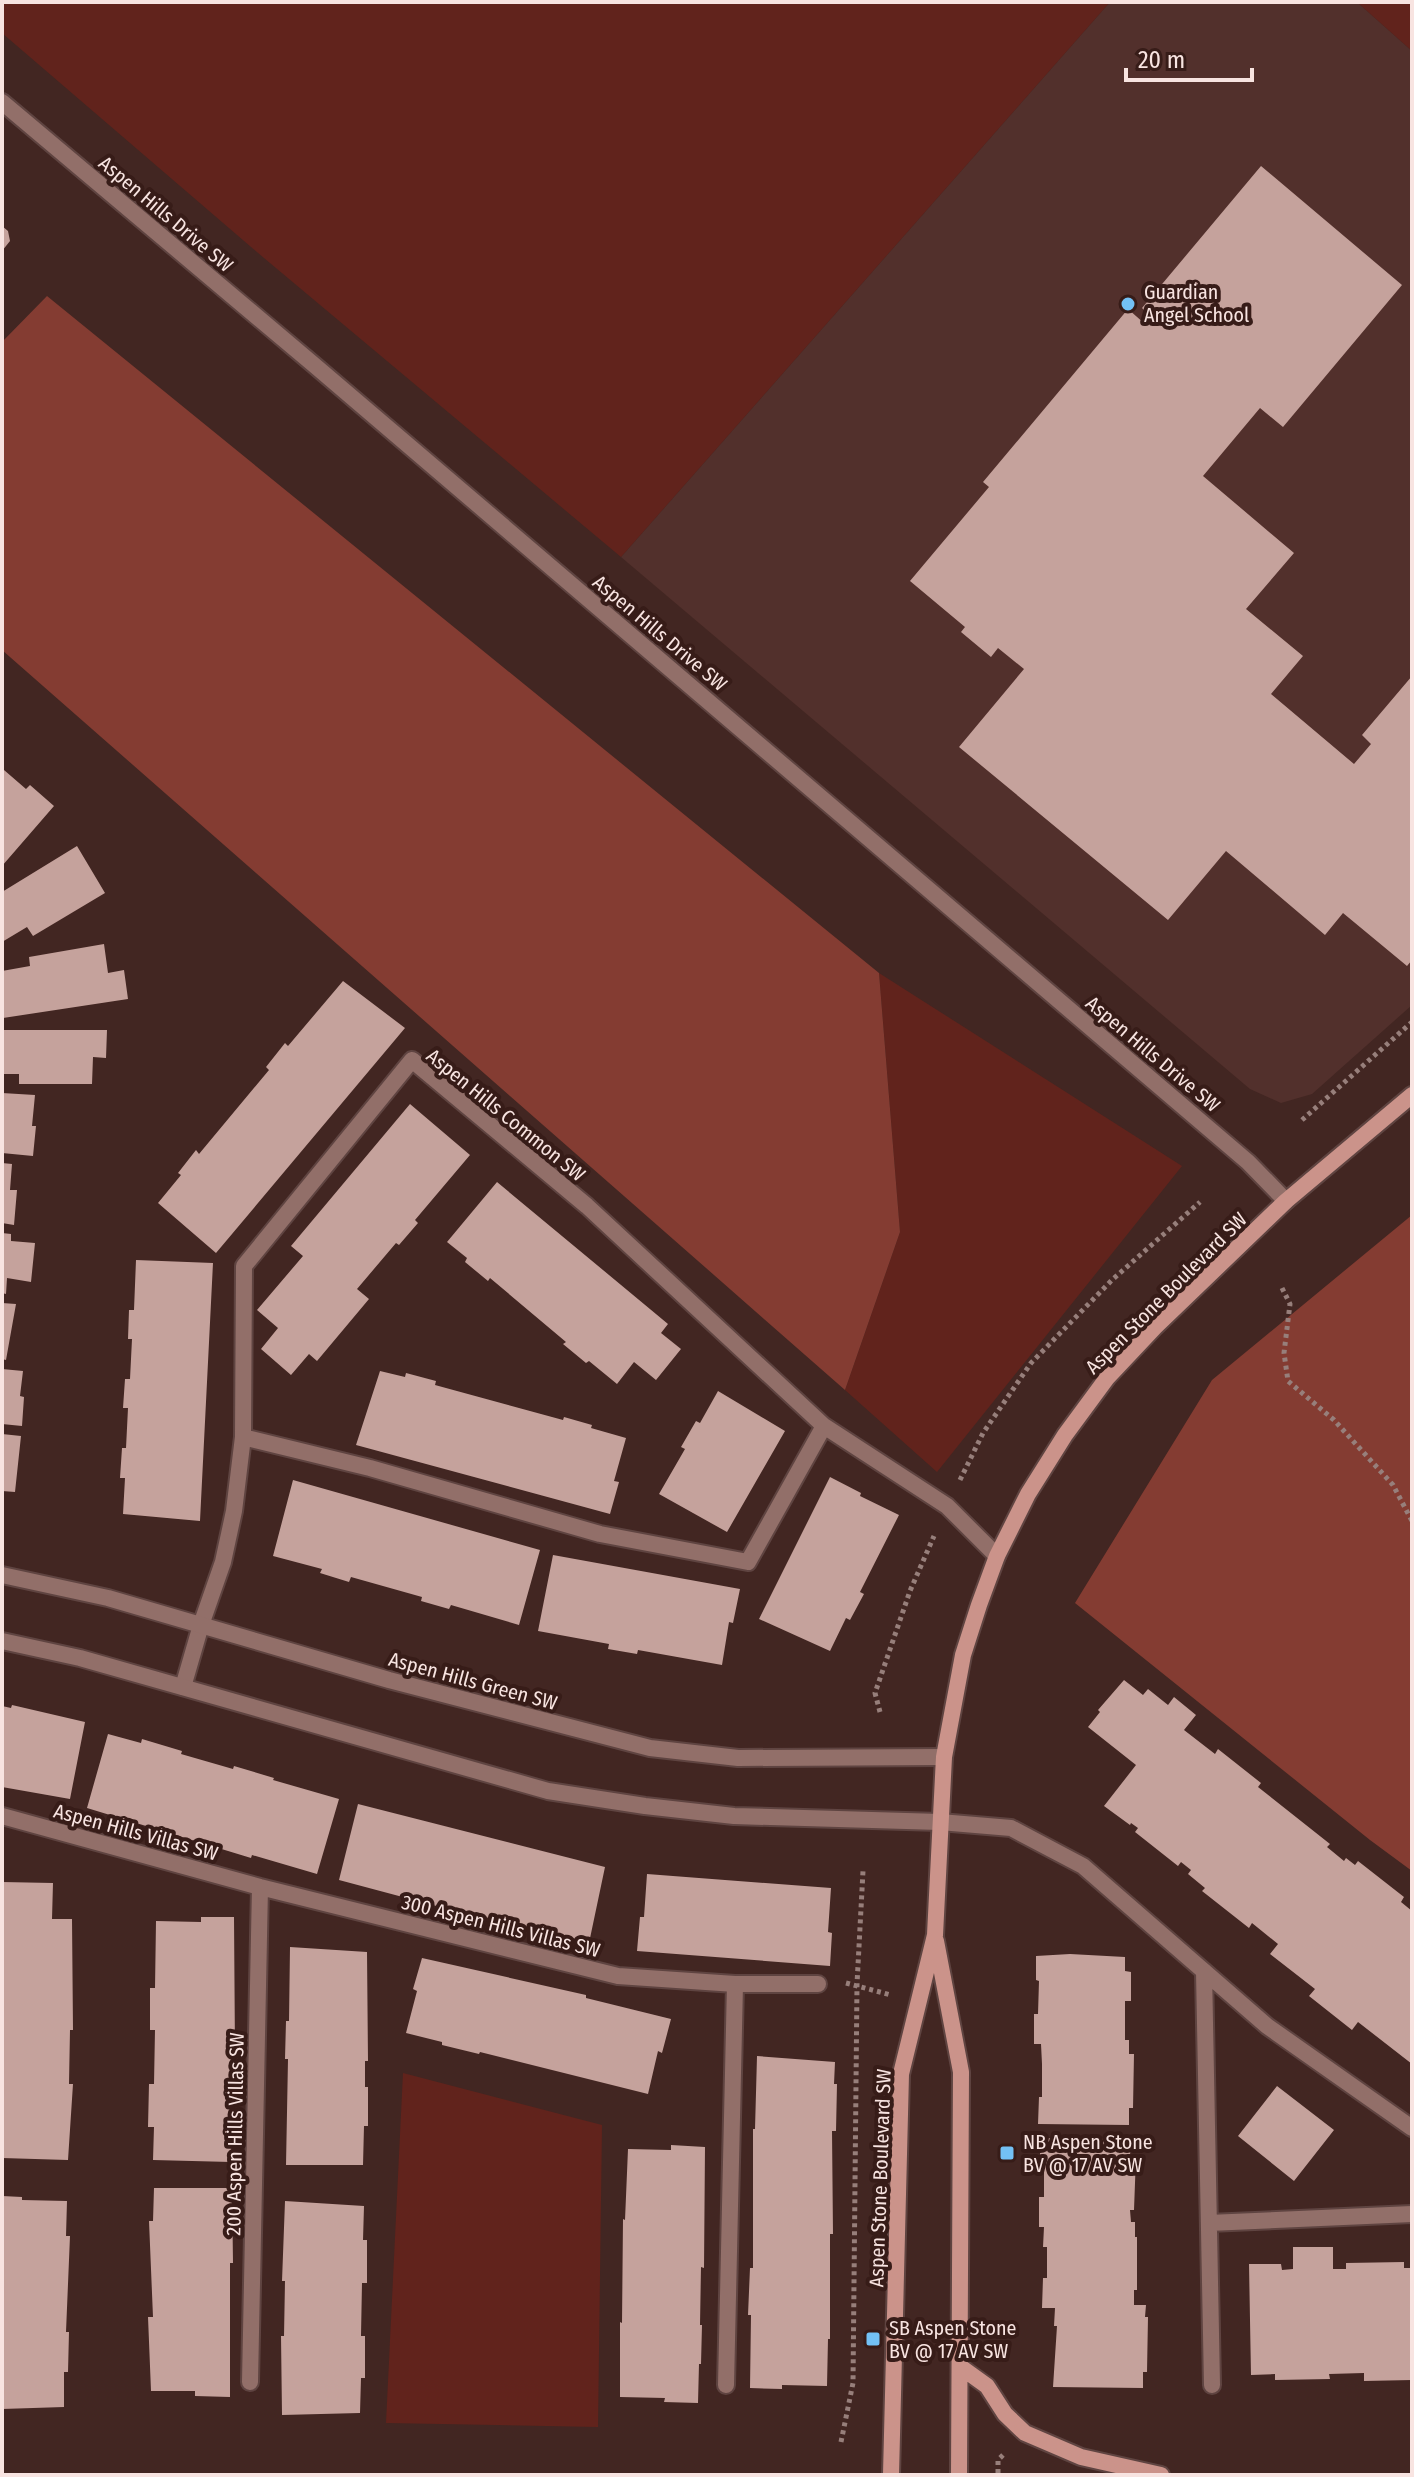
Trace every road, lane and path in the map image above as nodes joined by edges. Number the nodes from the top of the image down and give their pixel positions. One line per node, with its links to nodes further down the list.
1 (2, 102): 5 (street, Aspen Hills Drive SW)
2 (1412, 1022): 4 (path)
3 (1412, 1095): 5 (street, Aspen Stone Boulevard SW)
4 (1302, 1120)
5 (1286, 1201): 12 (street, Aspen Stone Boulevard SW)
6 (1200, 1202): 10 (path)
7 (1282, 1288): 11 (path)
8 (824, 1426): 9 (street); 9 (street, Aspen Hills Common SW); 10 (street, Aspen Hills Common SW)
9 (243, 1437): 14 (street, Aspen Hills Common SW)
10 (947, 1506): 12 (street, Aspen Hills Common SW); 17 (path)
11 (1412, 1521)
12 (997, 1556): 18 (street, Aspen Stone Boulevard SW)
13 (2, 1575): 14 (street, Aspen Hills Green SW)
14 (201, 1625): 16 (street, Aspen Hills Common SW); 18 (street, Aspen Hills Green SW)
15 (2, 1641): 16 (street)
16 (183, 1687): 20 (street)
17 (880, 1712)
18 (944, 1757): 20 (street, Aspen Stone Boulevard SW)
19 (2, 1816): 22 (street, Aspen Hills Villas SW)
20 (940, 1822): 23 (street, Aspen Stone Boulevard SW); 24 (street)
21 (863, 1871): 27 (path)
22 (260, 1887): 25 (street, 300 Aspen Hills Villas SW); 33 (street, 200 Aspen Hills Villas SW)
23 (935, 1935): 28 (street, Aspen Stone Boulevard SW); 32 (street, Aspen Stone Boulevard SW)
24 (1204, 1971): 29 (street); 31 (street)
25 (735, 1984): 26 (street, 300 Aspen Hills Villas SW); 34 (street)
26 (818, 1984): 27 (path)
27 (857, 1984): 28 (path); 36 (path)
28 (918, 2003): 39 (street, Aspen Stone Boulevard SW)
29 (1412, 2128)
30 (1412, 2214): 31 (street)
31 (1209, 2223): 35 (street)
32 (962, 2368): 40 (street, Aspen Stone Boulevard SW); 41 (street)
33 (250, 2382)
34 (726, 2385)
35 (1212, 2385)
36 (841, 2442)
37 (998, 2460): 38 (path)
38 (998, 2473)
39 (891, 2475)
40 (959, 2475)
41 (1161, 2475)

